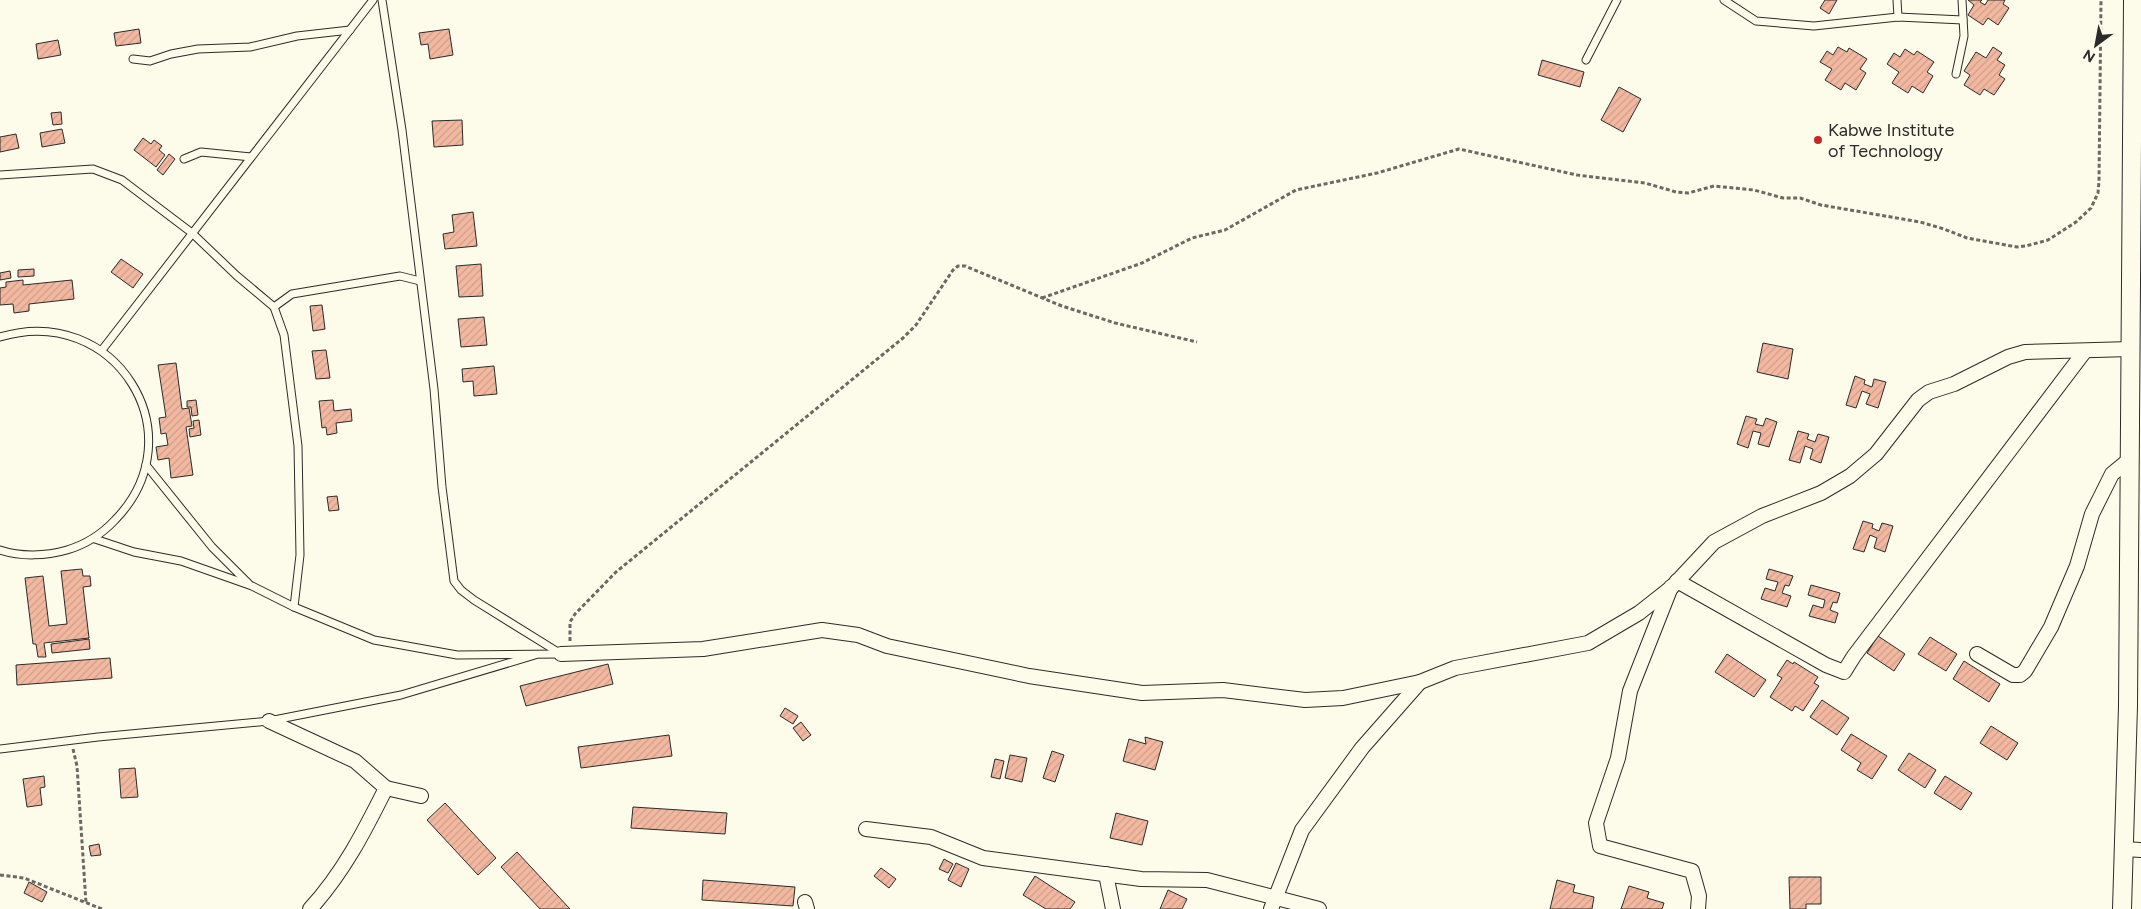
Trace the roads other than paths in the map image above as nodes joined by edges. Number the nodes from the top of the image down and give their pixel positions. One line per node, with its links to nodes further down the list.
1 (373, 0): 10 (lane)
2 (382, 0): 19 (lane)
3 (1617, 0): 12 (lane)
4 (1724, 0): 8 (lane)
5 (1897, 0): 8 (lane)
6 (1962, 0): 9 (lane)
7 (2133, 0): 14 (street)
8 (1898, 17): 9 (lane)
9 (1963, 20): 13 (lane)
10 (350, 30): 11 (lane); 15 (lane)
11 (133, 60)
12 (1586, 60)
13 (1956, 74)
14 (2136, 153): 22 (street)
15 (251, 157): 16 (lane); 18 (lane)
16 (184, 159)
17 (0, 175): 18 (lane)
18 (192, 233): 20 (lane); 23 (lane)
19 (420, 281): 20 (lane); 33 (lane)
20 (274, 307): 32 (lane)
21 (0, 337): 23 (lane)
22 (2131, 349): 24 (street); 25 (street)
23 (102, 350): 26 (lane)
24 (2085, 351): 30 (street); 30 (street)
25 (2135, 433): 27 (street)
26 (146, 465): 28 (lane); 31 (lane)
27 (2133, 467): 34 (street); 37 (street)
28 (95, 539): 29 (lane); 31 (lane)
29 (0, 550)
30 (1674, 584): 36 (street); 49 (street)
31 (252, 586): 32 (lane)
32 (294, 607): 35 (lane)
33 (566, 654): 35 (lane); 36 (street)
34 (1977, 654)
35 (535, 655): 38 (lane)
36 (1420, 682): 45 (street)
37 (2134, 706): 43 (street)
38 (269, 721): 39 (lane); 40 (street)
39 (0, 749)
40 (386, 788): 41 (street); 46 (street)
41 (421, 796)
42 (866, 829): 44 (street)
43 (2132, 850): 50 (street)
44 (1106, 874): 45 (street); 47 (street)
45 (1274, 904): 48 (street)
46 (310, 909)
47 (1112, 909)
48 (1319, 909)
49 (1698, 909)
50 (2122, 909)

